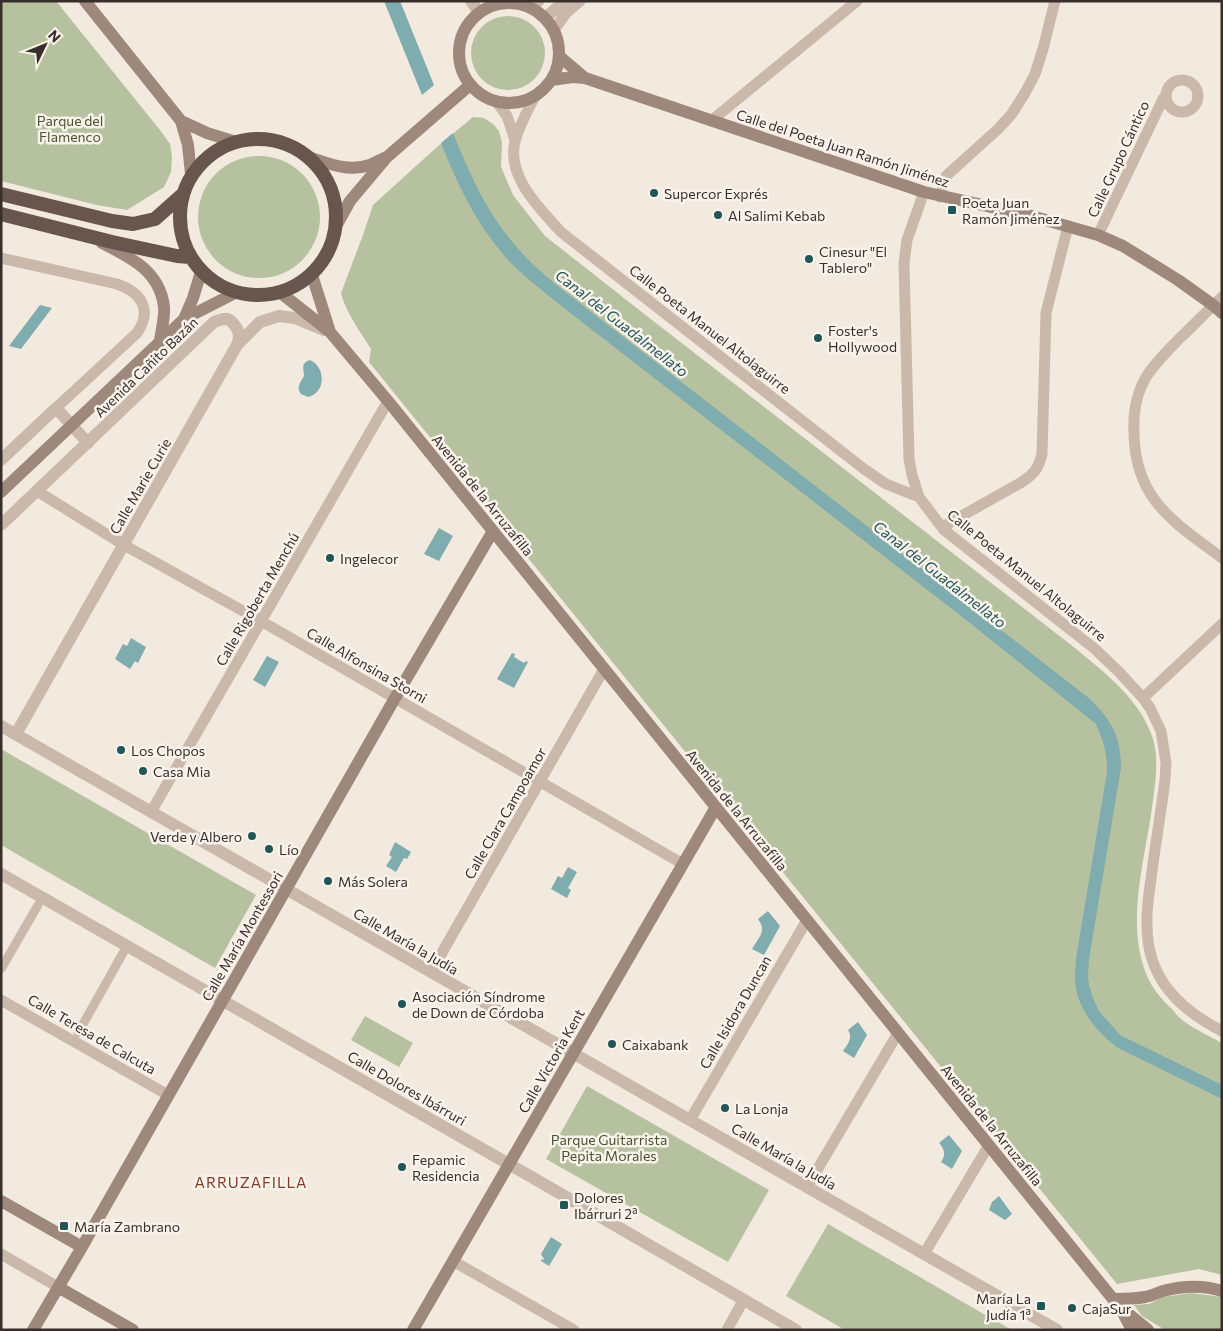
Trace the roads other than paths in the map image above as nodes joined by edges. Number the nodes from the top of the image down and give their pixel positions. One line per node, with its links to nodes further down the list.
1 (85, 1): 19 (main road)
2 (471, 1): 9 (street)
3 (539, 1): 8 (street)
4 (565, 1): 10 (street)
5 (580, 1): 11 (street)
6 (857, 1): 20 (street)
7 (1055, 1): 29 (street)
8 (526, 6): 9 (main road); 10 (main road)
9 (479, 12): 15 (main road)
10 (545, 18): 11 (main road)
11 (554, 30): 12 (main road)
12 (559, 56): 13 (main road, Calle del Poeta Juan Ramón Jiménez); 14 (main road)
13 (585, 78): 14 (main road, Calle del Poeta Juan Ramón Jiménez); 20 (main road, Calle del Poeta Juan Ramón Jiménez)
14 (551, 80): 16 (main road)
15 (470, 85): 18 (main road); 23 (main road)
16 (535, 96): 18 (main road); 21 (street, Calle Poeta Manuel Altolaguirre)
17 (1166, 96): 34 (street, Calle Grupo Cántico)
18 (496, 101): 21 (street, Calle Poeta Manuel Altolaguirre)
19 (181, 121): 22 (main road); 25 (main road)
20 (711, 121): 26 (main road, Calle del Poeta Juan Ramón Jiménez)
21 (515, 140): 53 (street, Calle Poeta Manuel Altolaguirre)
22 (236, 142): 24 (highway); 25 (highway)
23 (387, 156): 24 (main road); 32 (main road)
24 (309, 157): 32 (highway)
25 (191, 174): 28 (highway)
26 (924, 192): 29 (main road, Calle del Poeta Juan Ramón Jiménez); 53 (street)
27 (1, 194): 28 (highway)
28 (182, 195): 35 (highway)
29 (940, 196): 31 (main road, Calle del Poeta Juan Ramón Jiménez)
30 (1, 214): 33 (highway)
31 (1068, 226): 34 (main road, Calle del Poeta Juan Ramón Jiménez); 55 (street)
32 (335, 228): 38 (highway)
33 (86, 235): 35 (highway); 44 (main road)
34 (1098, 235): 41 (main road, Calle del Poeta Juan Ramón Jiménez)
35 (190, 257): 37 (highway)
36 (1, 258): 47 (street)
37 (201, 272): 39 (highway); 42 (main road, Avenida Cañito Bazán)
38 (312, 275): 40 (highway); 43 (main road, Avenida de la Arruzafilla)
39 (235, 293): 40 (highway); 42 (main road, Avenida Cañito Bazán)
40 (281, 293): 43 (main road, Avenida de la Arruzafilla)
41 (1219, 305): 58 (street)
42 (184, 319): 44 (main road, Avenida Cañito Bazán)
43 (330, 332): 45 (street, Calle Marie Curie); 46 (main road, Avenida de la Arruzafilla)
44 (160, 342): 48 (main road, Avenida Cañito Bazán)
45 (237, 345): 49 (street, Avenida Cañito Bazán); 57 (street, Calle Marie Curie)
46 (388, 401): 56 (main road, Avenida de la Arruzafilla); 59 (street, Calle Rigoberta Menchú)
47 (56, 408): 48 (street); 50 (street)
48 (72, 425): 49 (street); 52 (main road, Avenida Cañito Bazán)
49 (88, 443): 51 (street, Avenida Cañito Bazán)
50 (1, 460)
51 (37, 491): 54 (street, Avenida Cañito Bazán); 57 (street, Calle Alfonsina Storni)
52 (1, 492)
53 (919, 496): 55 (street, Calle Poeta Manuel Altolaguirre)
54 (1, 525)
55 (944, 530): 63 (street, Calle Poeta Manuel Altolaguirre)
56 (493, 531): 61 (main road, Avenida de la Arruzafilla); 62 (main road, Calle María Montessori)
57 (124, 545): 59 (street, Calle Alfonsina Storni); 65 (street, Calle Marie Curie)
58 (1222, 558)
59 (261, 621): 62 (street, Calle Alfonsina Storni); 68 (street, Calle Rigoberta Menchú)
60 (1222, 624): 63 (street)
61 (604, 669): 66 (street, Calle Clara Campoamor); 67 (main road, Avenida de la Arruzafilla)
62 (395, 698): 66 (street, Calle Alfonsina Storni); 71 (main road, Calle María Montessori)
63 (1143, 698): 79 (street, Calle Poeta Manuel Altolaguirre)
64 (1, 726): 65 (street, Calle María la Judía)
65 (16, 734): 68 (street, Calle María la Judía)
66 (541, 781): 69 (street, Calle Alfonsina Storni); 76 (street, Calle Clara Campoamor)
67 (716, 807): 69 (main road, Calle Victoria Kent); 73 (main road, Avenida de la Arruzafilla)
68 (151, 812): 71 (street, Calle María la Judía)
69 (683, 864): 82 (main road, Calle Victoria Kent)
70 (1, 874): 78 (street, Calle Dolores Ibárruri)
71 (286, 890): 76 (street, Calle María la Judía); 78 (main road, Calle María Montessori)
72 (38, 905): 75 (street)
73 (807, 920): 80 (main road, Avenida de la Arruzafilla); 84 (street, Calle Isidora Duncan)
74 (123, 953): 81 (street)
75 (1, 969)
76 (431, 972): 82 (street, Calle María la Judía)
77 (1, 1000): 83 (street, Calle Teresa de Calcuta)
78 (222, 1000): 83 (main road, Calle María Montessori); 86 (street, Calle Dolores Ibárruri)
79 (1222, 1031)
80 (898, 1033): 85 (main road, Avenida de la Arruzafilla); 87 (street)
81 (78, 1034)
82 (573, 1053): 84 (street, Calle María la Judía); 86 (main road, Calle Victoria Kent)
83 (168, 1095): 89 (main road, Calle María Montessori)
84 (690, 1120): 87 (street, Calle María la Judía)
85 (989, 1144): 91 (street); 96 (main road, Avenida de la Arruzafilla)
86 (509, 1164): 92 (main road, Calle Victoria Kent); 95 (street, Calle Dolores Ibárruri)
87 (807, 1187): 91 (street, Calle María la Judía)
88 (1, 1201): 89 (main road)
89 (82, 1247): 93 (main road, Calle María Montessori)
90 (1, 1254): 93 (street)
91 (924, 1254): 103 (street, Calle María la Judía)
92 (453, 1261): 99 (main road, Calle Victoria Kent); 100 (street)
93 (58, 1287): 97 (main road, Calle María Montessori); 98 (main road)
94 (1222, 1290): 96 (main road)
95 (744, 1299): 101 (street); 102 (street, Calle Dolores Ibárruri)
96 (1116, 1303): 104 (main road, Avenida de la Arruzafilla); 105 (main road, Avenida de la Arruzafilla)
97 (33, 1330)
98 (132, 1330)
99 (413, 1330)
100 (574, 1330)
101 (727, 1330)
102 (796, 1330)
103 (1057, 1330)
104 (1132, 1330)
105 (1148, 1330)

